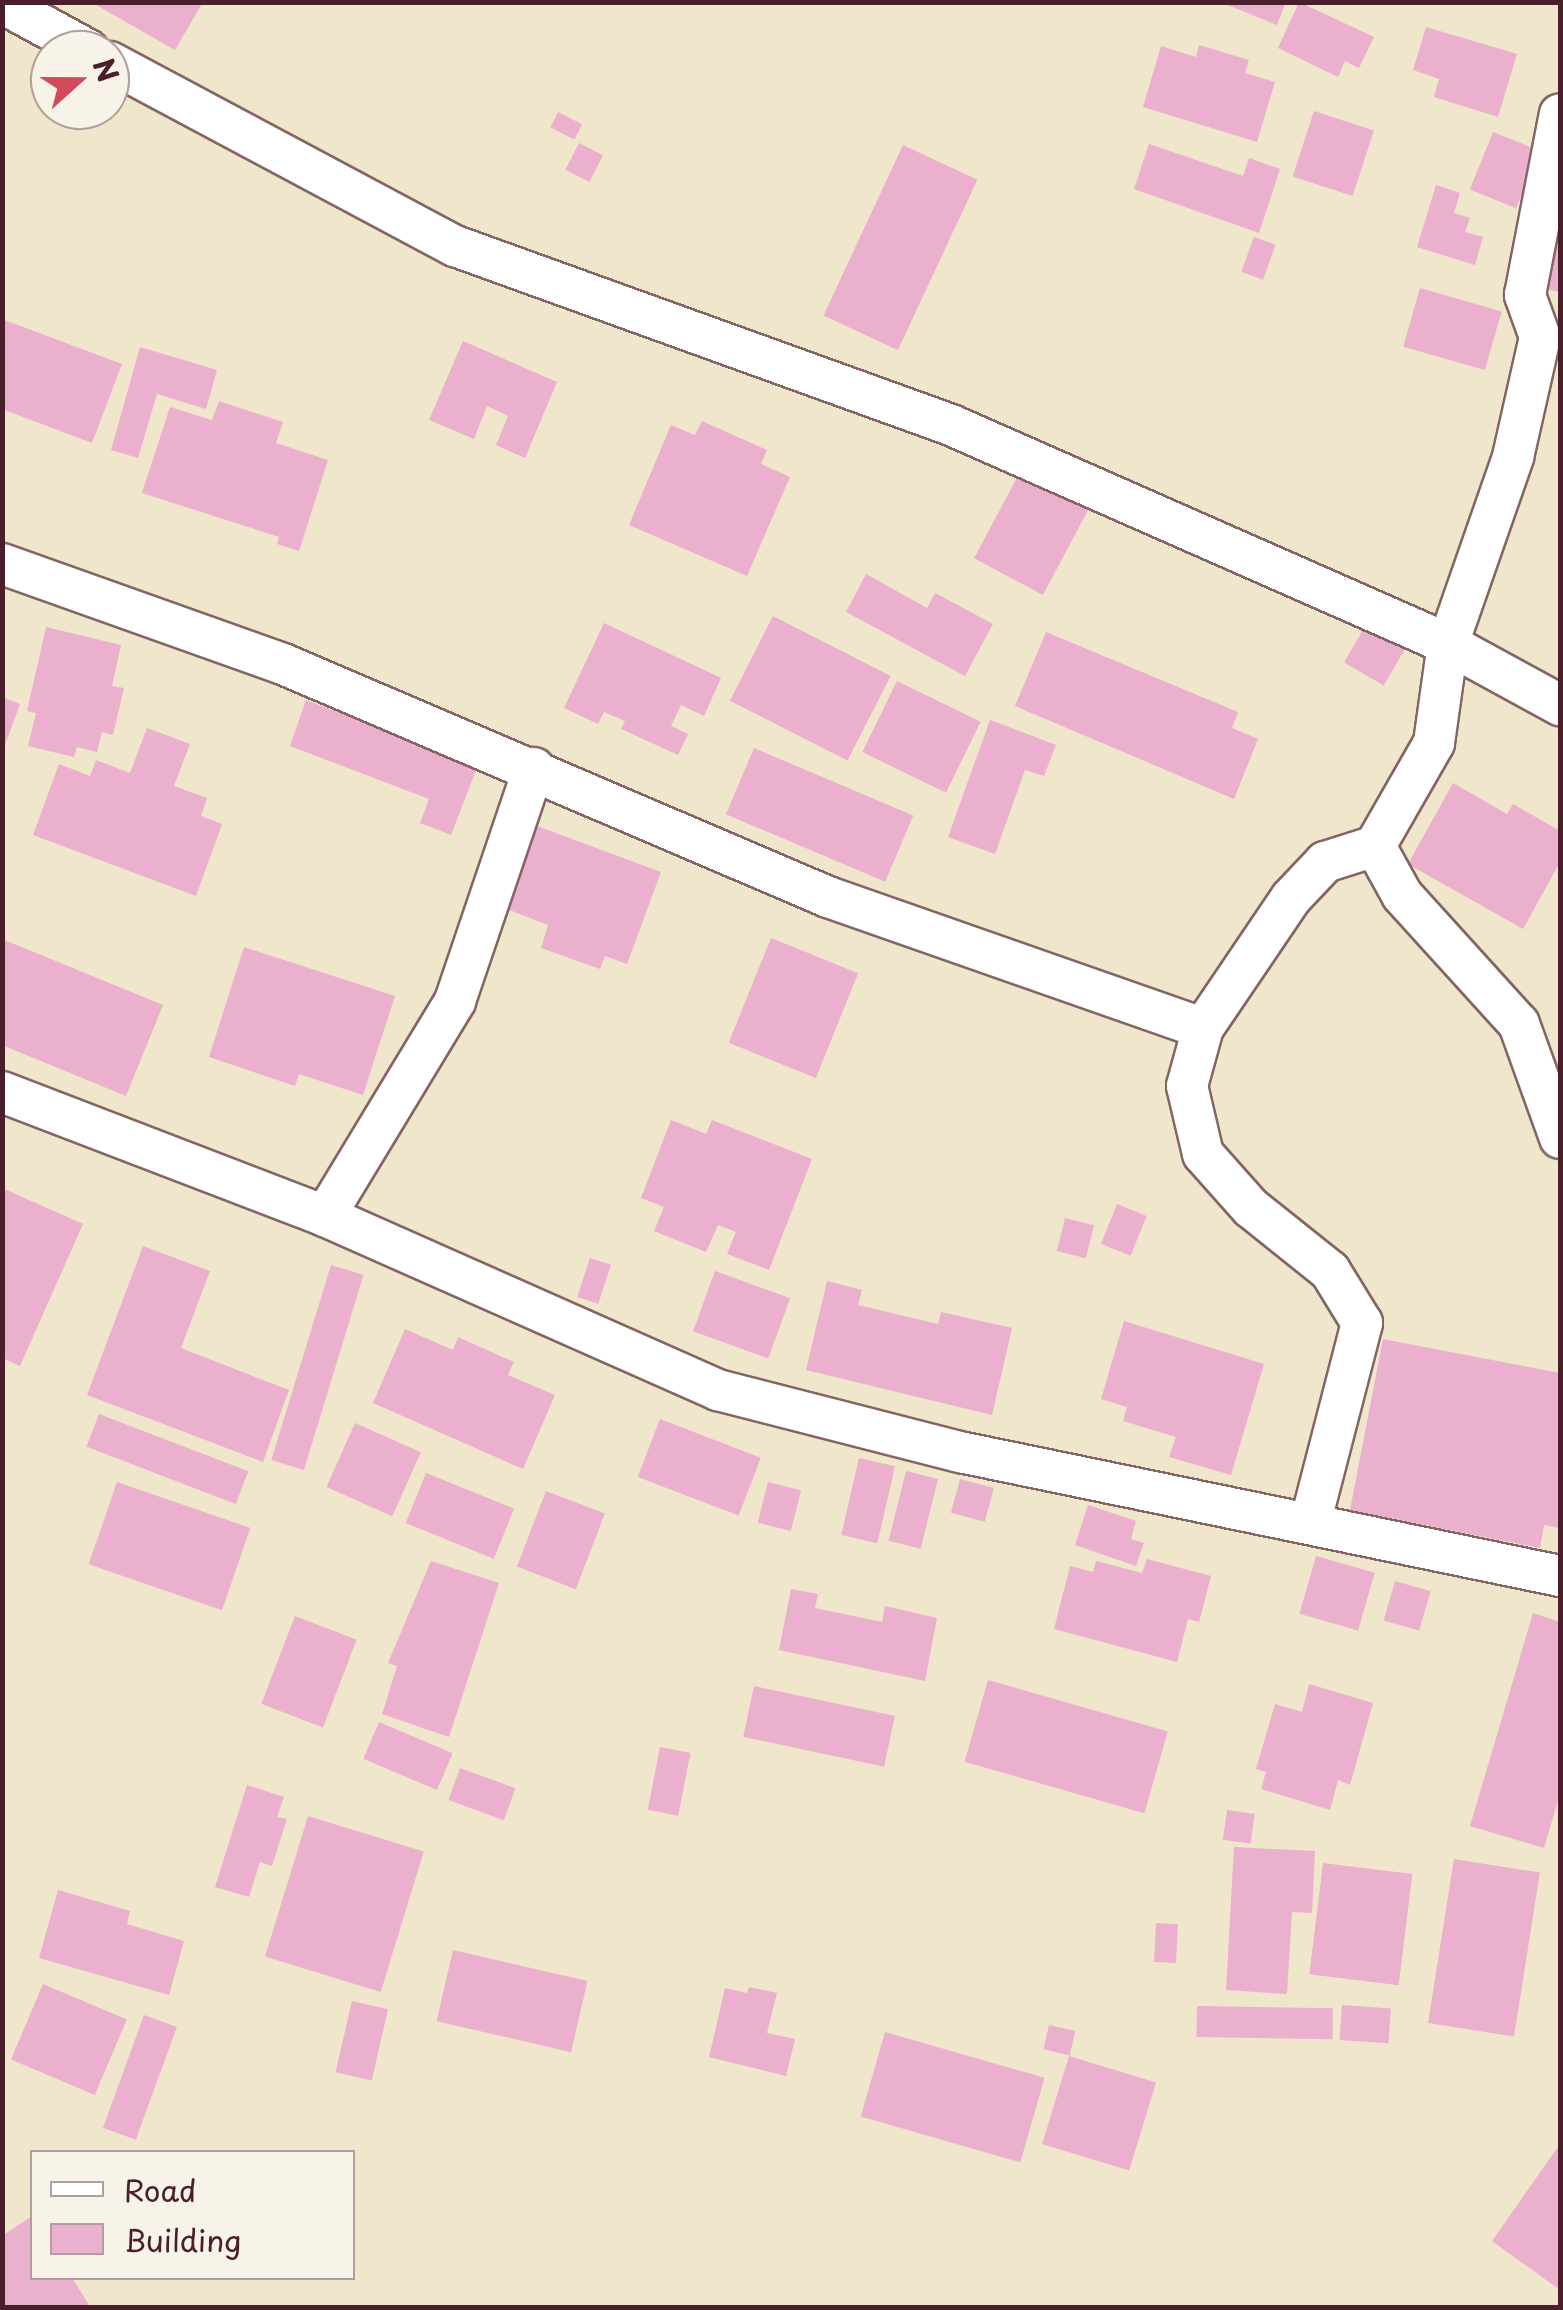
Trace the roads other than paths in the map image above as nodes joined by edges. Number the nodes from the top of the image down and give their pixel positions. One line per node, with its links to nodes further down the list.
1 (9, 15): 2 (street)
2 (43, 30)
3 (130, 73): 6 (street)
4 (1560, 114): 6 (street)
5 (2, 564): 8 (street)
6 (1448, 644): 7 (street); 9 (street)
7 (1560, 705)
8 (534, 768): 10 (street); 13 (street)
9 (1375, 846): 10 (street); 12 (street)
10 (1203, 1028): 14 (street)
11 (2, 1092): 13 (street)
12 (1560, 1138)
13 (324, 1216): 14 (street)
14 (1310, 1524): 15 (street)
15 (1560, 1576)

